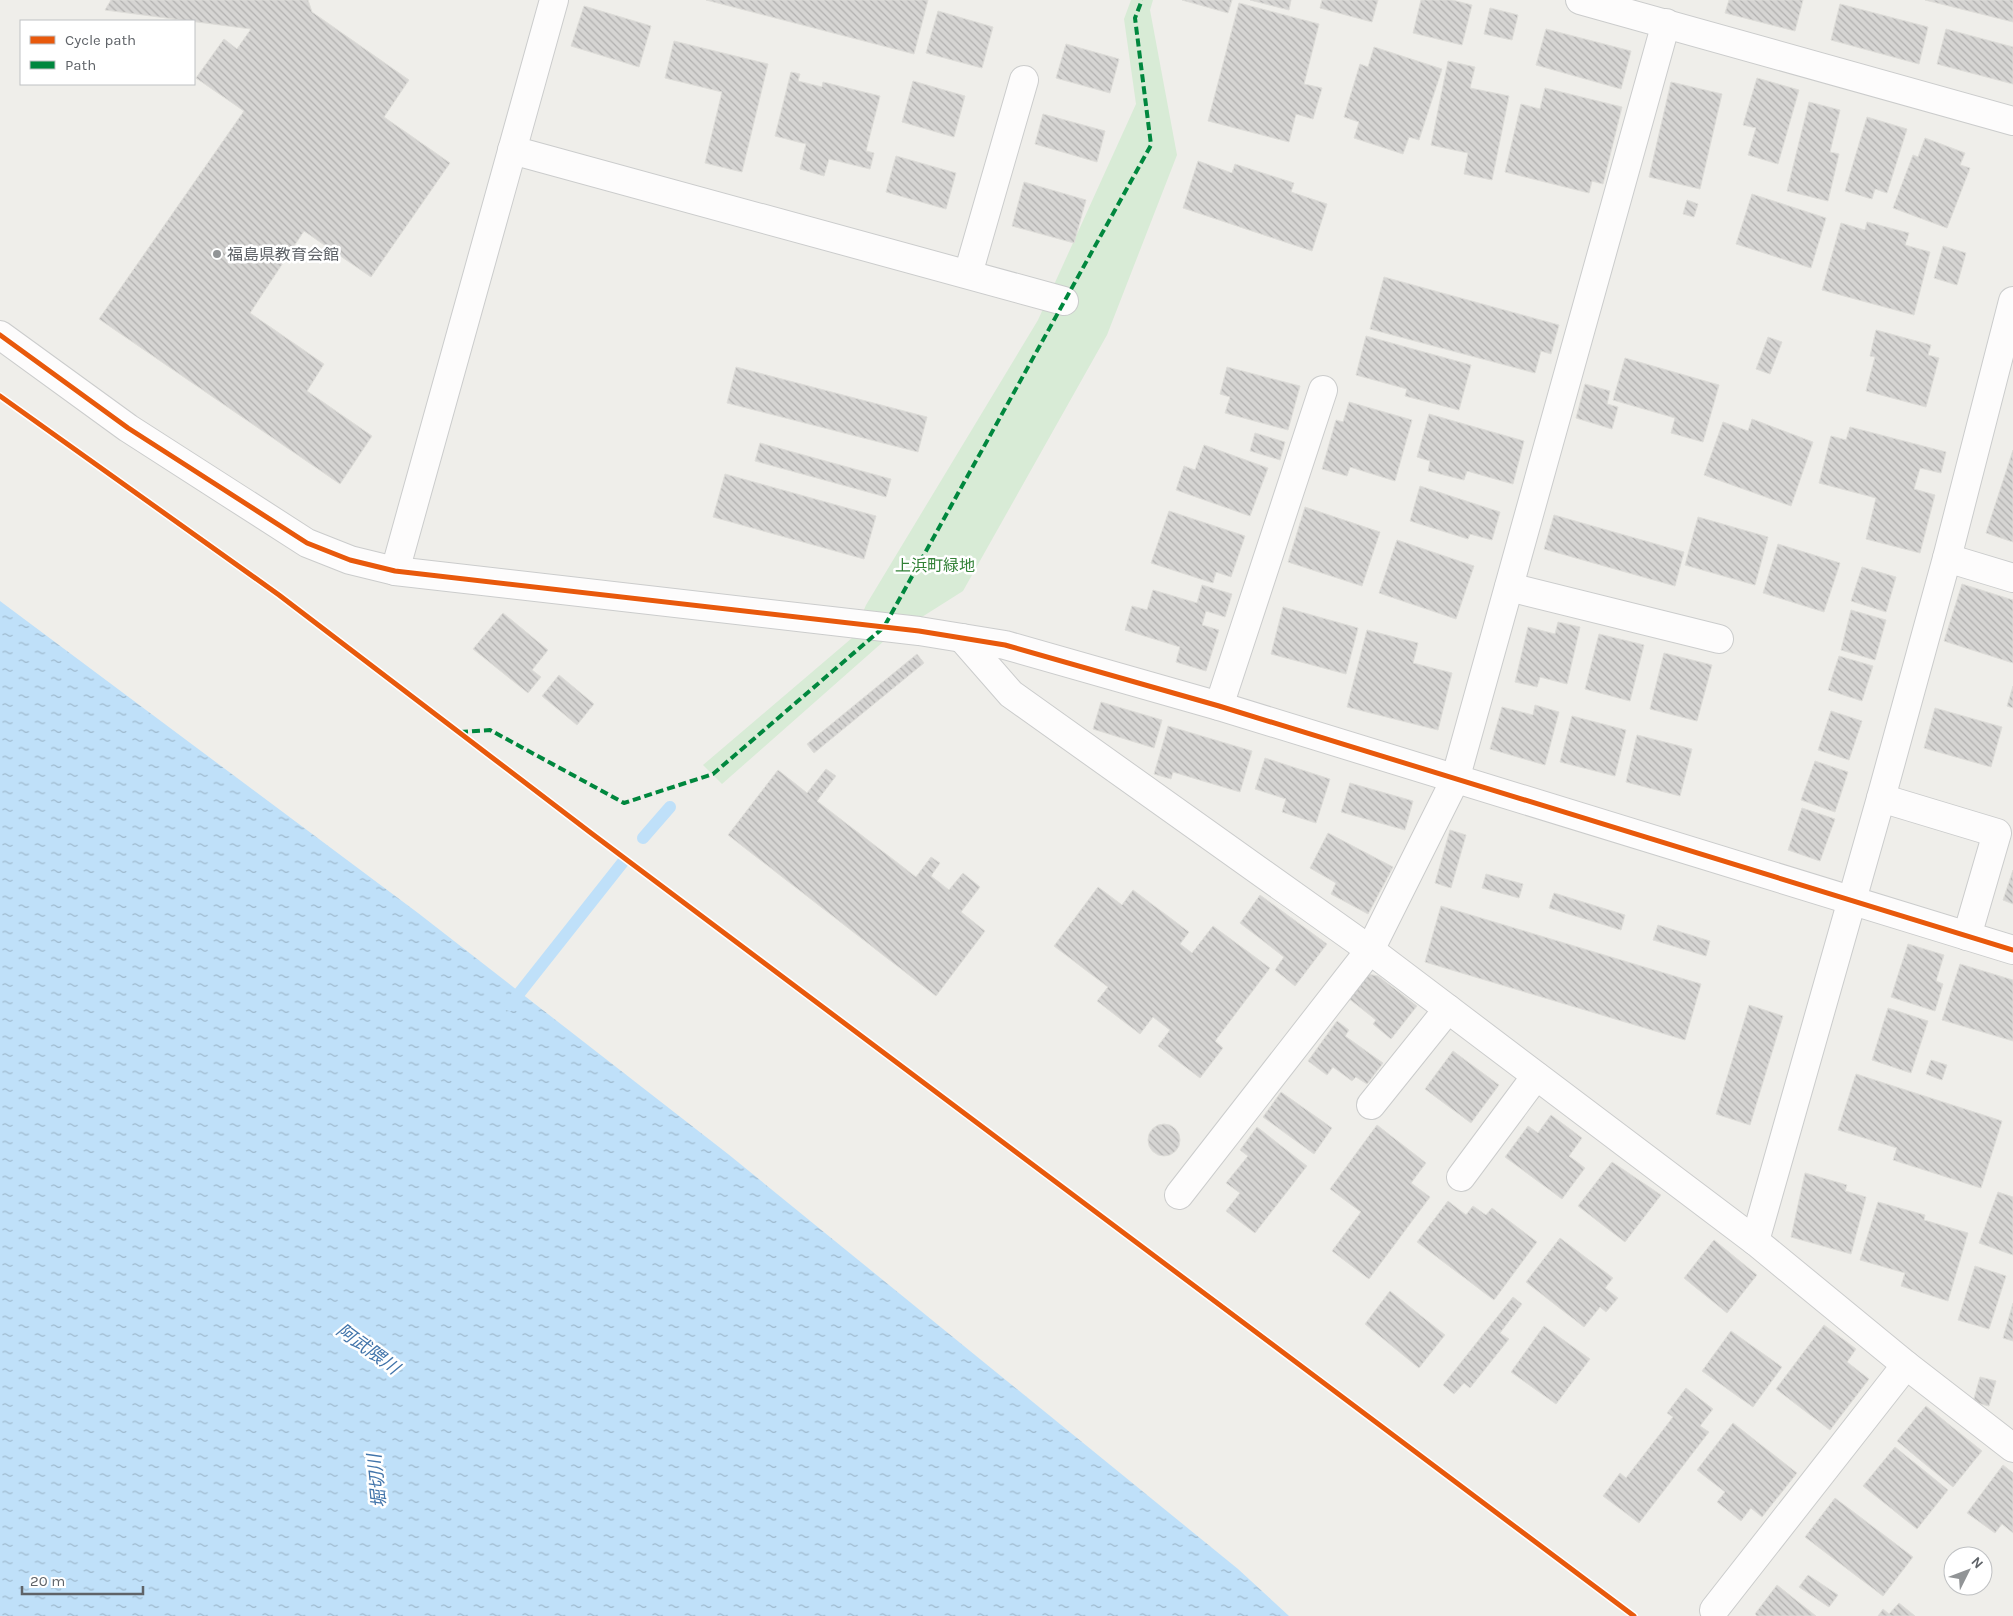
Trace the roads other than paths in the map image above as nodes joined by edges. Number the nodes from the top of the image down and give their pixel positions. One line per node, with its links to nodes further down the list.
1 (554, 0): 6 (street)
2 (1580, 0): 3 (street)
3 (1666, 23): 5 (street); 15 (street)
4 (1024, 80): 7 (street)
5 (2013, 121)
6 (512, 150): 7 (street); 13 (street)
7 (968, 274): 8 (street)
8 (1064, 301)
9 (2013, 301): 12 (street)
10 (0, 334): 13 (street)
11 (1323, 390): 18 (street)
12 (1947, 558): 14 (street); 20 (street)
13 (395, 571): 16 (street)
14 (2013, 578)
15 (1509, 587): 17 (street); 19 (street)
16 (962, 638): 18 (street); 23 (street)
17 (1719, 639)
18 (1219, 706): 19 (street)
19 (1455, 780): 21 (street); 23 (street)
20 (1881, 798): 21 (street); 22 (street)
21 (1851, 899): 22 (street); 30 (street)
22 (1968, 936): 24 (street)
23 (1370, 950): 25 (street); 29 (street)
24 (2013, 950)
25 (1448, 1009): 26 (street); 27 (street)
26 (1536, 1076): 28 (street); 30 (street)
27 (1371, 1105)
28 (1461, 1177)
29 (1179, 1195)
30 (1755, 1241): 31 (street)
31 (1906, 1365): 32 (street); 33 (street)
32 (2013, 1448)
33 (1714, 1610)

